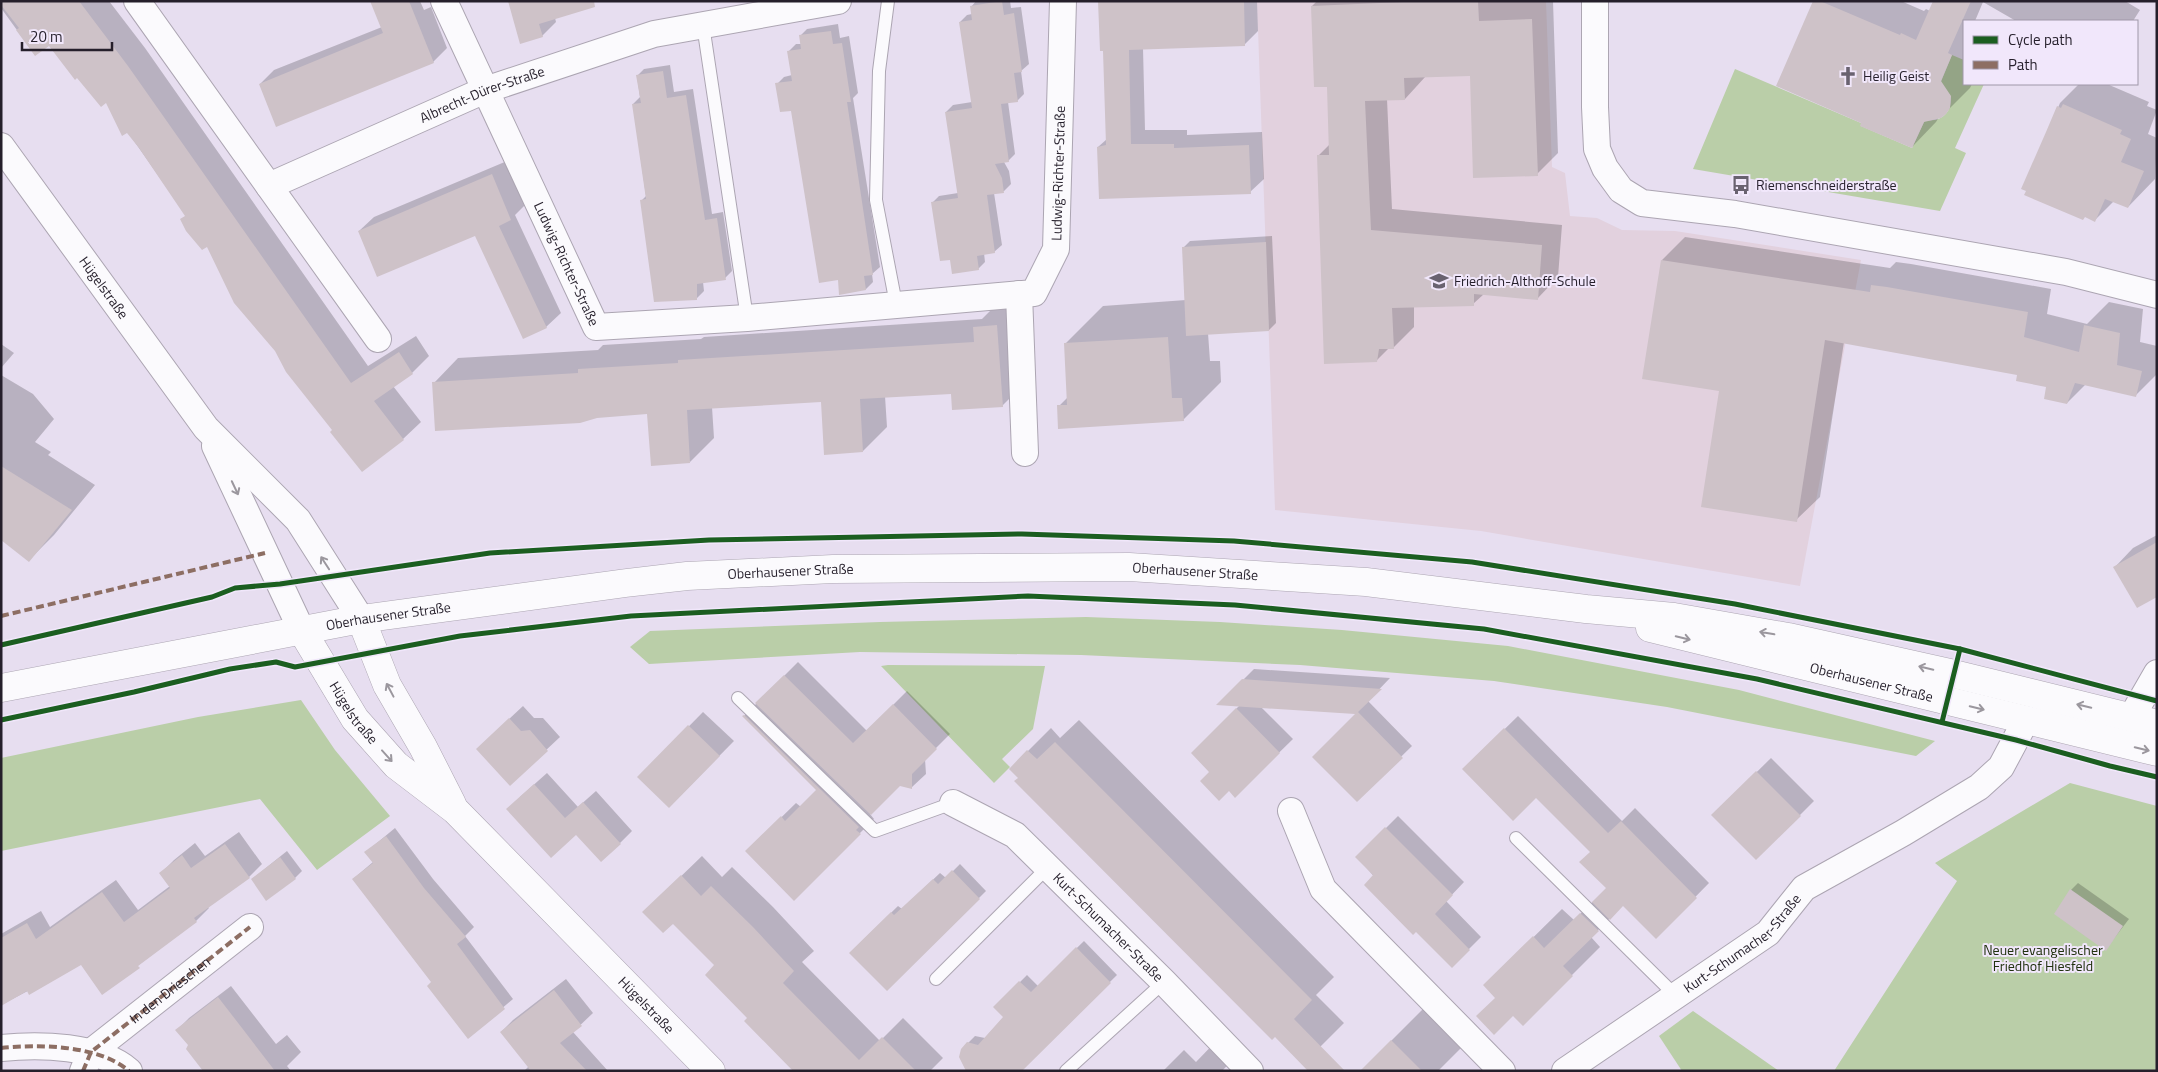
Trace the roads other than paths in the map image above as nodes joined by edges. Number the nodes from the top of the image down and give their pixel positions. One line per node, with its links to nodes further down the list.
1 (137, 1): 10 (street)
2 (444, 1): 8 (street)
3 (838, 1): 7 (street, Albrecht-Dürer-Straße)
4 (888, 1): 13 (lane)
5 (1063, 1): 11 (street, Ludwig-Richter-Straße)
6 (1595, 1): 12 (street)
7 (703, 25): 8 (street, Albrecht-Dürer-Straße); 14 (lane)
8 (485, 90): 10 (street, Albrecht-Dürer-Straße); 14 (street, Ludwig-Richter-Straße)
9 (1, 146): 16 (street, Hügelstraße)
10 (269, 186): 15 (street)
11 (1019, 294): 13 (street, Ludwig-Richter-Straße); 17 (street)
12 (2157, 295)
13 (896, 304): 14 (street, Ludwig-Richter-Straße)
14 (747, 318)
15 (378, 339)
16 (206, 428): 19 (street, Hügelstraße, one-way to 16); 20 (street, Hügelstraße, one-way to 20)
17 (1025, 453)
18 (1586, 610): 19 (main road, Oberhausener Straße); 24 (main road, Oberhausener Straße, one-way to 24); 25 (main road, Oberhausener Straße, one-way to 18)
19 (361, 618): 20 (main road, Oberhausener Straße); 28 (main road, Hügelstraße, one-way to 19)
20 (301, 629): 22 (main road, Oberhausener Straße); 28 (main road, Hügelstraße, one-way to 28)
21 (2157, 673): 25 (street)
22 (1, 688)
23 (738, 698): 27 (lane)
24 (2026, 720): 26 (main road, Oberhausener Straße, one-way to 26); 35 (street, Kurt-Schumacher-Straße)
25 (2144, 721)
26 (2157, 752)
27 (953, 803): 31 (street, Kurt-Schumacher-Straße)
28 (455, 810): 39 (main road, Hügelstraße)
29 (1291, 811): 42 (street)
30 (1516, 838): 35 (lane)
31 (1047, 868): 33 (lane); 34 (street, Kurt-Schumacher-Straße)
32 (250, 927): 37 (street, In den Drieschen)
33 (936, 979)
34 (1164, 982): 40 (lane); 41 (street, Kurt-Schumacher-Straße)
35 (1675, 995): 43 (street, Kurt-Schumacher-Straße)
36 (1, 1048): 37 (street)
37 (87, 1062): 38 (street)
38 (129, 1071)
39 (711, 1071)
40 (1066, 1071)
41 (1250, 1071)
42 (1502, 1071)
43 (1565, 1071)

